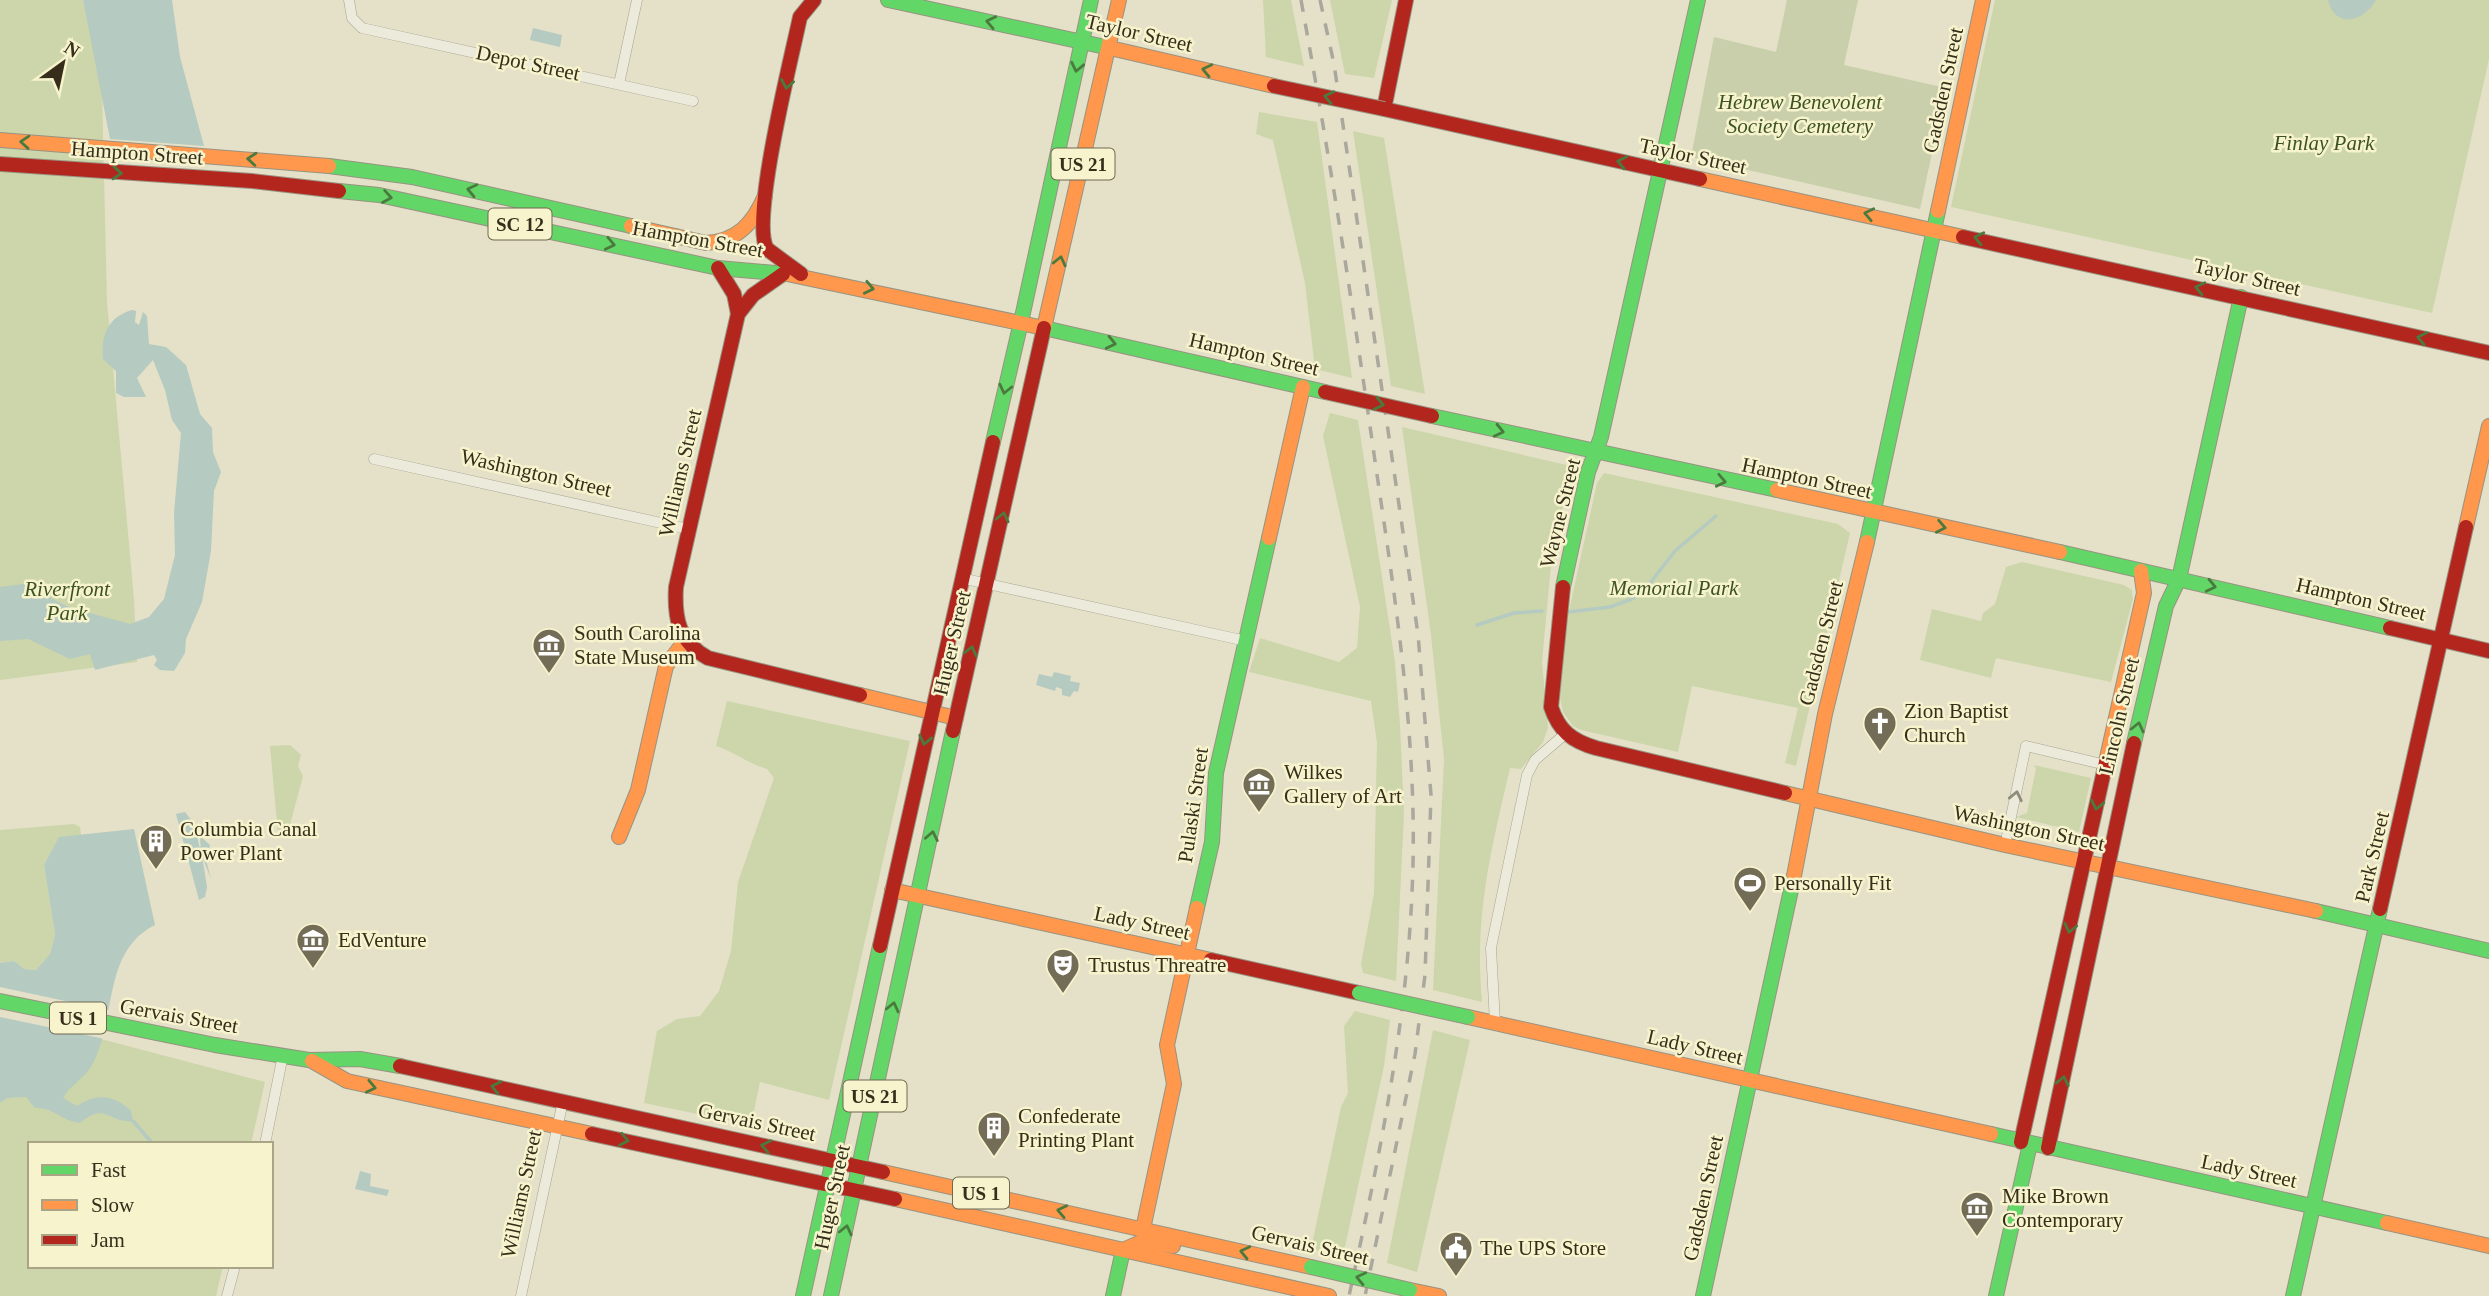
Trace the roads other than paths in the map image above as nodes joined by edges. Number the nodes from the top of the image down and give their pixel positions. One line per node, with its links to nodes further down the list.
1 (349, 0): 15 (street, Depot Street)
2 (638, 0): 15 (street)
3 (799, 0): 12 (street)
4 (814, 0): 12 (main road, SC 12)
5 (888, 0): 11 (main road, Taylor Street)
6 (1091, 0): 13 (main road, Huger Street / US 21)
7 (1119, 0): 14 (main road, Huger Street / US 21)
8 (1406, 0): 17 (main road)
9 (1698, 0): 20 (main road, Wayne Street)
10 (1983, 0): 22 (main road, Gadsden Street)
11 (906, 2): 13 (main road, Taylor Street, one-way to 11)
12 (800, 17): 21 (main road, SC 12, one-way to 21)
13 (1082, 42): 14 (main road, Taylor Street); 28 (main road, Huger Street / US 21, one-way to 28)
14 (1110, 48): 17 (main road, Taylor Street, one-way to 14, bridge); 29 (main road, Huger Street / US 21, one-way to 14)
15 (619, 83): 16 (street, Depot Street)
16 (693, 101)
17 (1384, 109): 20 (main road, Taylor Street, one-way to 17)
18 (0, 140): 21 (main road, Hampton Street / SC 12, one-way to 18)
19 (0, 164): 23 (main road, Hampton Street / SC 12, one-way to 23)
20 (1659, 170): 22 (main road, Taylor Street, one-way to 20); 33 (main road, Wayne Street)
21 (765, 196): 25 (main road)
22 (1936, 228): 26 (main road, Taylor Street, one-way to 22); 35 (main road, Gadsden Street)
23 (718, 268): 24 (main road, Hampton Street / SC 12); 27 (main road)
24 (783, 274): 25 (main road, Hampton Street / SC 12); 27 (main road)
25 (802, 275): 28 (main road, Hampton Street / SC 12, one-way to 28)
26 (2241, 297): 30 (main road, Taylor Street, one-way to 26); 39 (main road, Lincoln Street)
27 (738, 314): 36 (main road, Williams Street)
28 (1021, 322): 29 (main road, Hampton Street / SC 12); 38 (main road, Huger Street / US 21, one-way to 38)
29 (1044, 328): 31 (main road, Hampton Street / SC 12, one-way to 31); 40 (main road, Huger Street / US 21, one-way to 29)
30 (2489, 353)
31 (1303, 387): 33 (main road, Hampton Street / SC 12, one-way to 33, bridge); 42 (main road, Pulaski Street)
32 (2489, 426): 41 (main road, Park Street)
33 (1597, 453): 35 (main road, Hampton Street / SC 12, one-way to 35); 47 (main road, Wayne Street)
34 (374, 459): 36 (street, Washington Street)
35 (1874, 513): 37 (main road, Hampton Street / SC 12, one-way to 37); 49 (main road, Gadsden Street)
36 (688, 529): 43 (main road, Williams Street)
37 (2141, 570): 39 (main road, Hampton Street / SC 12); 48 (main road, Lincoln Street)
38 (961, 578): 40 (street); 45 (main road, Huger Street / US 21)
39 (2179, 579): 41 (main road, Hampton Street / SC 12, one-way to 41); 53 (main road, Lincoln Street, one-way to 39)
40 (987, 584): 42 (street); 46 (main road, Huger Street / US 21, one-way to 40)
41 (2443, 640): 44 (main road, Hampton Street); 56 (main road, Park Street)
42 (1246, 641): 58 (main road, Pulaski Street)
43 (684, 642): 45 (main road); 50 (main road)
44 (2489, 651)
45 (931, 711): 46 (main road); 54 (main road, Huger Street / US 21, one-way to 54)
46 (956, 718): 55 (main road, Huger Street / US 21, one-way to 46)
47 (1564, 735): 49 (main road, Washington Street); 60 (street)
48 (2106, 765): 51 (street, one-way to 48); 52 (main road, Lincoln Street, one-way to 52)
49 (1810, 800): 51 (main road, Washington Street); 63 (main road, Gadsden Street)
50 (619, 837)
51 (2005, 845): 52 (main road, Washington Street)
52 (2085, 861): 53 (main road, Washington Street); 67 (main road, Lincoln Street, one-way to 67)
53 (2110, 866): 56 (main road, Washington Street); 68 (main road, Lincoln Street, one-way to 53)
54 (892, 890): 55 (main road, Lady Street); 69 (main road, Huger Street / US 21)
55 (920, 896): 58 (main road, Lady Street); 70 (main road, Huger Street / US 21, one-way to 55)
56 (2378, 926): 57 (main road, Washington Street); 73 (main road, Park Street)
57 (2489, 951)
58 (1187, 955): 60 (main road, Lady Street, bridge); 74 (main road, Pulaski Street)
59 (0, 1002): 61 (main road, Gervais Street / US 1)
60 (1495, 1023): 63 (main road, Lady Street)
61 (283, 1055): 62 (main road, Gervais Street / US 1); 66 (street)
62 (309, 1059): 64 (main road, Gervais Street / US 1, one-way to 62); 65 (main road, Gervais Street, one-way to 65)
63 (1750, 1081): 67 (main road, Lady Street); 86 (main road, Gadsden Street)
64 (563, 1101): 65 (street, Williams Street); 69 (main road, Gervais Street / US 1, one-way to 64)
65 (557, 1126): 71 (main road, Gervais Street, one-way to 71); 81 (street, Williams Street)
66 (265, 1142)
67 (2025, 1143): 68 (main road, Lady Street); 87 (main road, Lincoln Street)
68 (2049, 1148): 73 (main road, Lady Street)
69 (833, 1160): 70 (main road, Gervais Street / US 1); 71 (main road, Huger Street / US 21)
70 (860, 1167): 72 (main road, Huger Street / US 21); 74 (main road, Gervais Street / US 1, one-way to 70)
71 (827, 1184): 72 (main road, Gervais Street); 82 (main road, Huger Street / US 21)
72 (856, 1190): 77 (main road, Gervais Street); 83 (main road, Huger Street / US 21, one-way to 72)
73 (2315, 1207): 76 (main road, Lady Street); 88 (main road, Park Street)
74 (1143, 1229): 75 (main road, Gervais Street / US 1)
75 (1189, 1239): 77 (main road); 79 (main road, Gervais Street / US 1, one-way to 75, bridge)
76 (2489, 1246)
77 (1123, 1250): 84 (main road); 85 (main road, Gervais Street)
78 (235, 1268): 80 (street)
79 (1431, 1295)
80 (228, 1296)
81 (521, 1296)
82 (803, 1296)
83 (831, 1296)
84 (1113, 1296)
85 (1329, 1296)
86 (1703, 1296)
87 (1996, 1296)
88 (2293, 1296)

